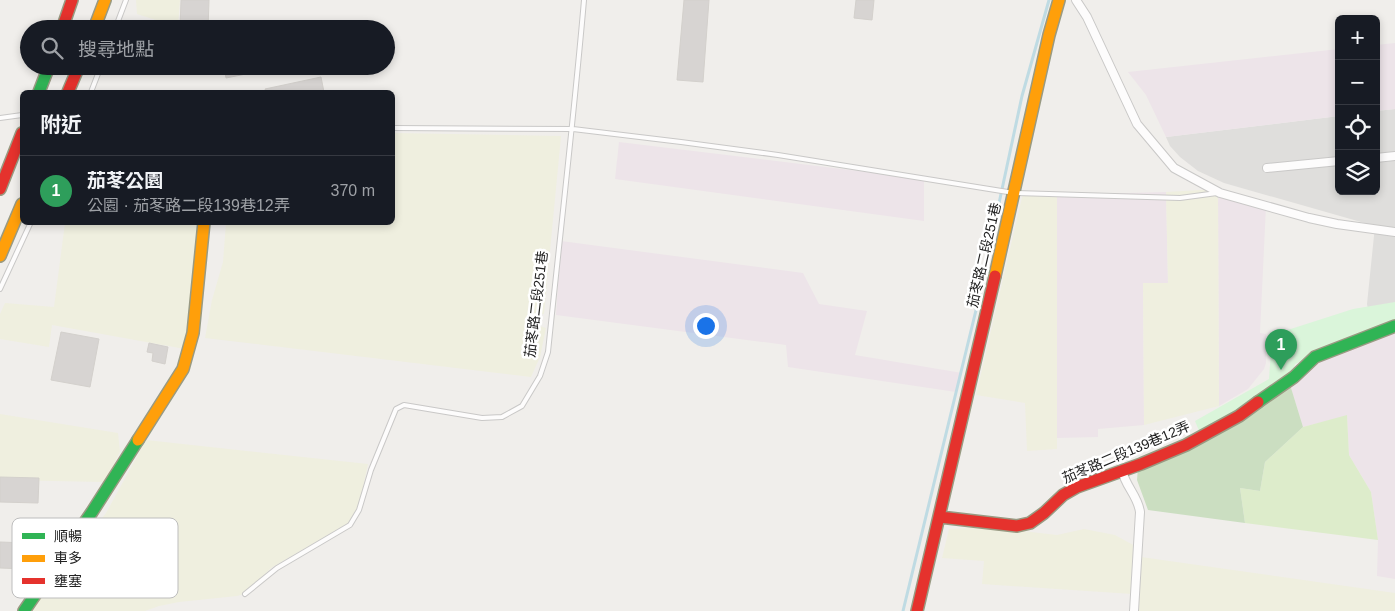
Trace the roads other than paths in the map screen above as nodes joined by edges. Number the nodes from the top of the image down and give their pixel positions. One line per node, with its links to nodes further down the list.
1 (72, 0): 7 (main road)
2 (105, 0): 8 (main road)
3 (126, 0): 9 (lane)
4 (584, 0): 19 (lane, 茄苳路二段251巷)
5 (1059, 0): 26 (main road, 茄苳路二段251巷)
6 (1076, 0): 27 (street)
7 (65, 20)
8 (97, 20)
9 (118, 20)
10 (46, 75): 13 (main road)
11 (75, 75): 14 (main road)
12 (97, 75): 15 (lane)
13 (40, 90)
14 (69, 90)
15 (91, 90)
16 (20, 115): 17 (lane)
17 (0, 118)
18 (395, 128): 19 (lane)
19 (573, 129): 26 (lane); 38 (lane, 茄苳路二段251巷)
20 (20, 138): 25 (main road)
21 (1395, 156): 22 (street)
22 (1380, 158)
23 (1335, 162): 24 (street)
24 (1268, 168)
25 (0, 189)
26 (1014, 193): 27 (lane); 36 (main road, 茄苳路二段251巷)
27 (1220, 193): 31 (street)
28 (20, 209): 32 (main road)
29 (30, 225): 33 (lane)
30 (204, 225): 37 (main road)
31 (1395, 232)
32 (0, 256)
33 (0, 289)
34 (1395, 326): 35 (main road, 茄苳路二段139巷12弄)
35 (1122, 470): 36 (main road, 茄苳路二段139巷12弄); 42 (street)
36 (940, 517): 41 (main road, 茄苳路二段251巷)
37 (88, 518)
38 (245, 594)
39 (33, 598): 40 (main road)
40 (24, 611)
41 (917, 611)
42 (1134, 611)

